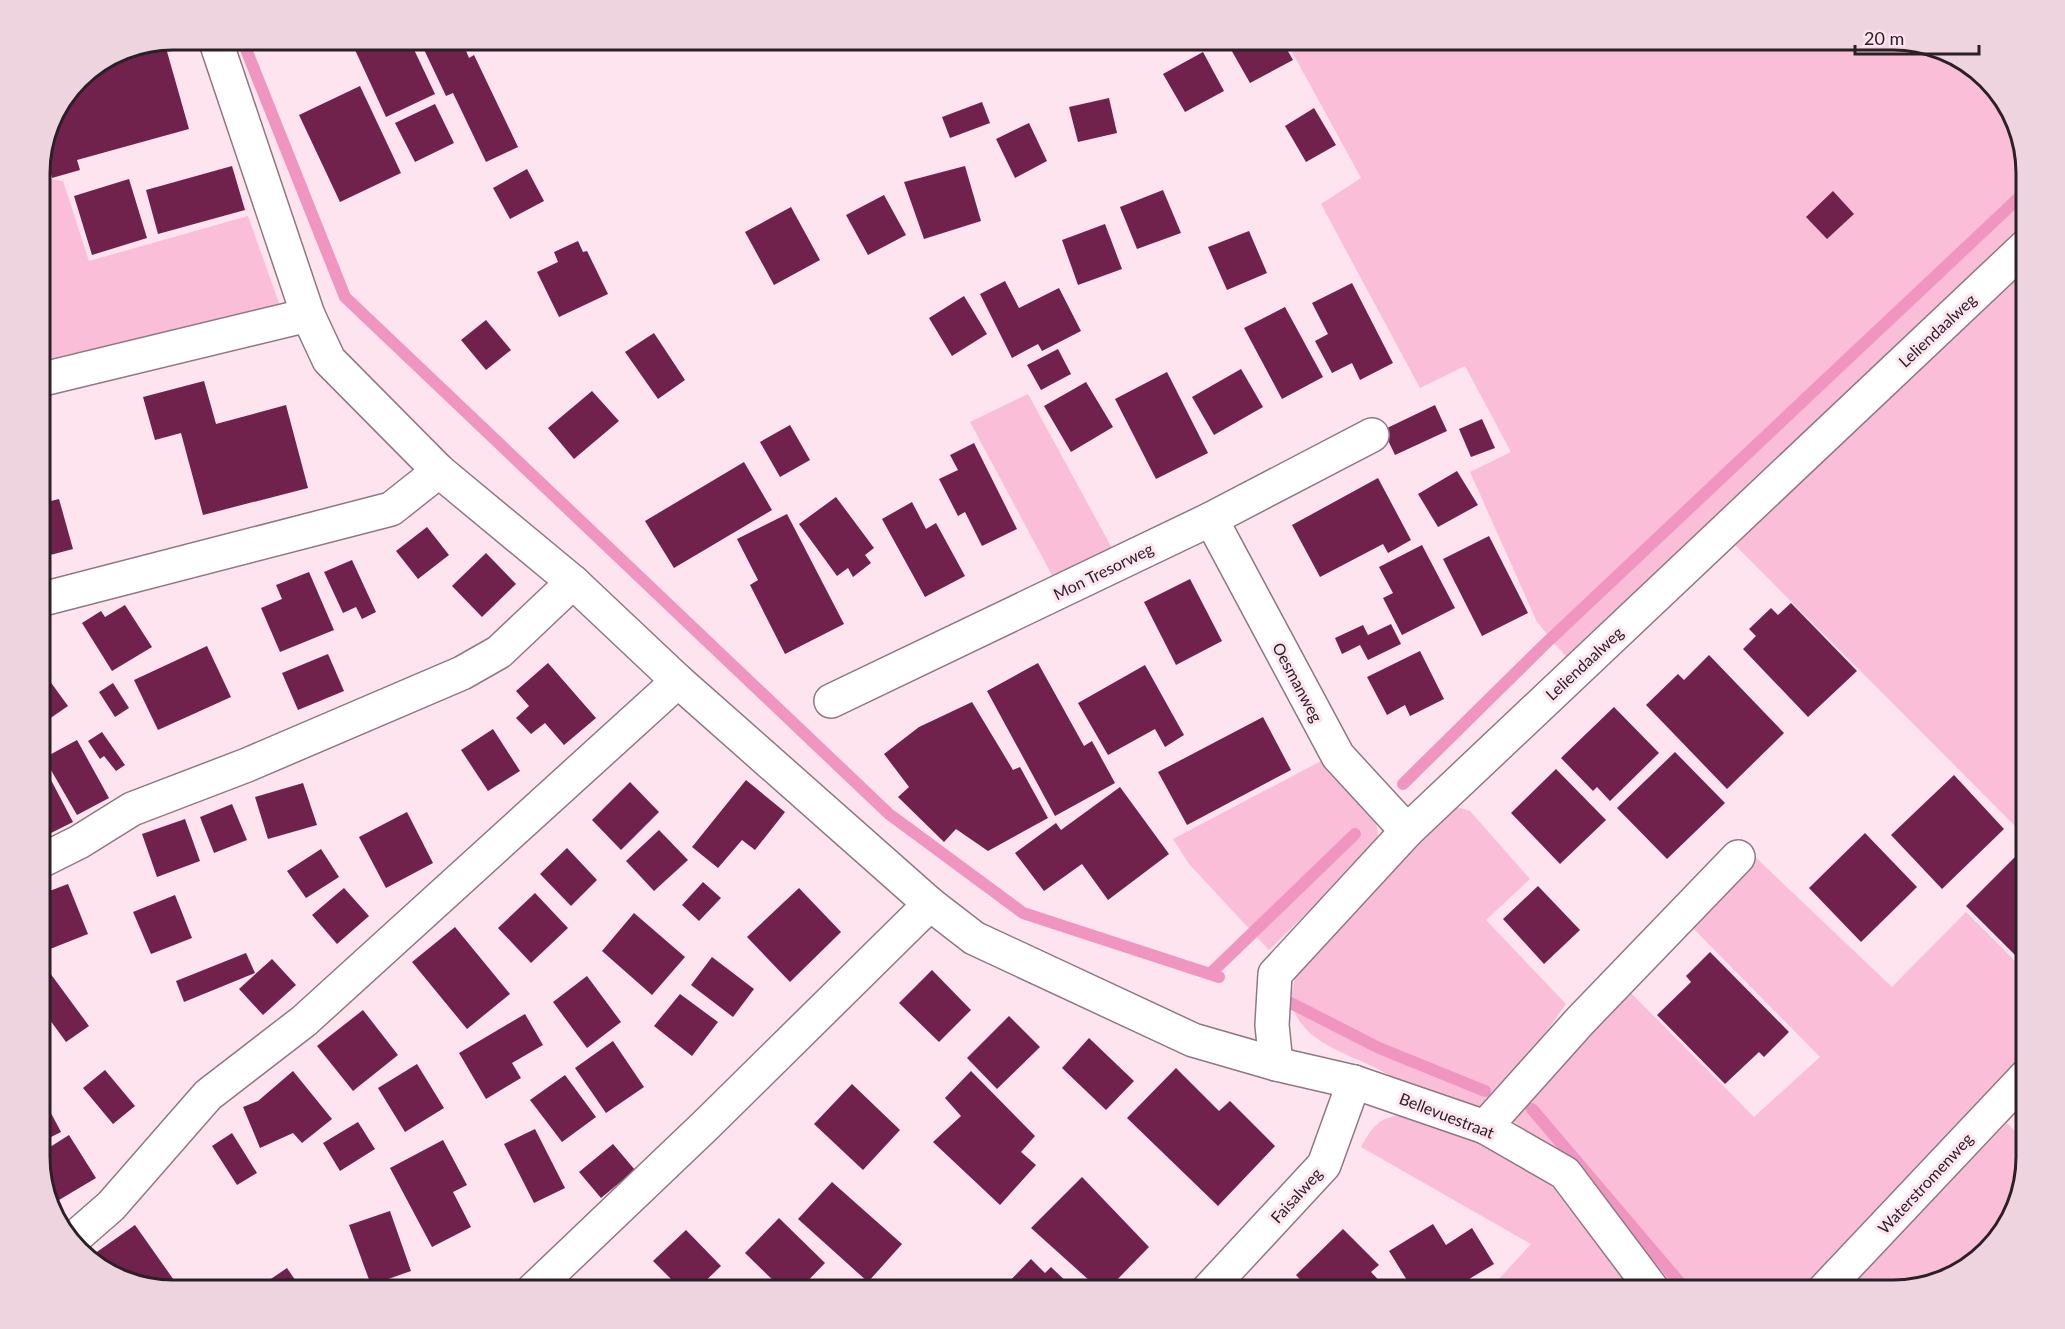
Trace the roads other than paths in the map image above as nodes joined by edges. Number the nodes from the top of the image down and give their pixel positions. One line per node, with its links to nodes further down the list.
1 (219, 50): 3 (street)
2 (2016, 255): 12 (street, Leliendaalweg)
3 (308, 315): 4 (street); 6 (street)
4 (50, 377)
5 (1372, 435): 7 (street, Mon Tresorweg)
6 (439, 471): 8 (street); 9 (street)
7 (1211, 519): 11 (street, Mon Tresorweg); 12 (street, Oesmanweg)
8 (573, 582): 10 (street); 13 (street)
9 (50, 597)
10 (678, 681): 15 (street); 20 (street)
11 (831, 701)
12 (1407, 831): 16 (street, Leliendaalweg)
13 (50, 856)
14 (1738, 857): 19 (street)
15 (930, 904): 16 (street); 21 (street)
16 (1276, 1064): 17 (street)
17 (1354, 1082): 19 (street, Bellevuestraat); 22 (street, Faisalweg)
18 (2016, 1087): 24 (street, Waterstromenweg)
19 (1485, 1126): 23 (street, Bellevuestraat)
20 (78, 1235)
21 (543, 1280)
22 (1217, 1280)
23 (1645, 1280)
24 (1833, 1280)

